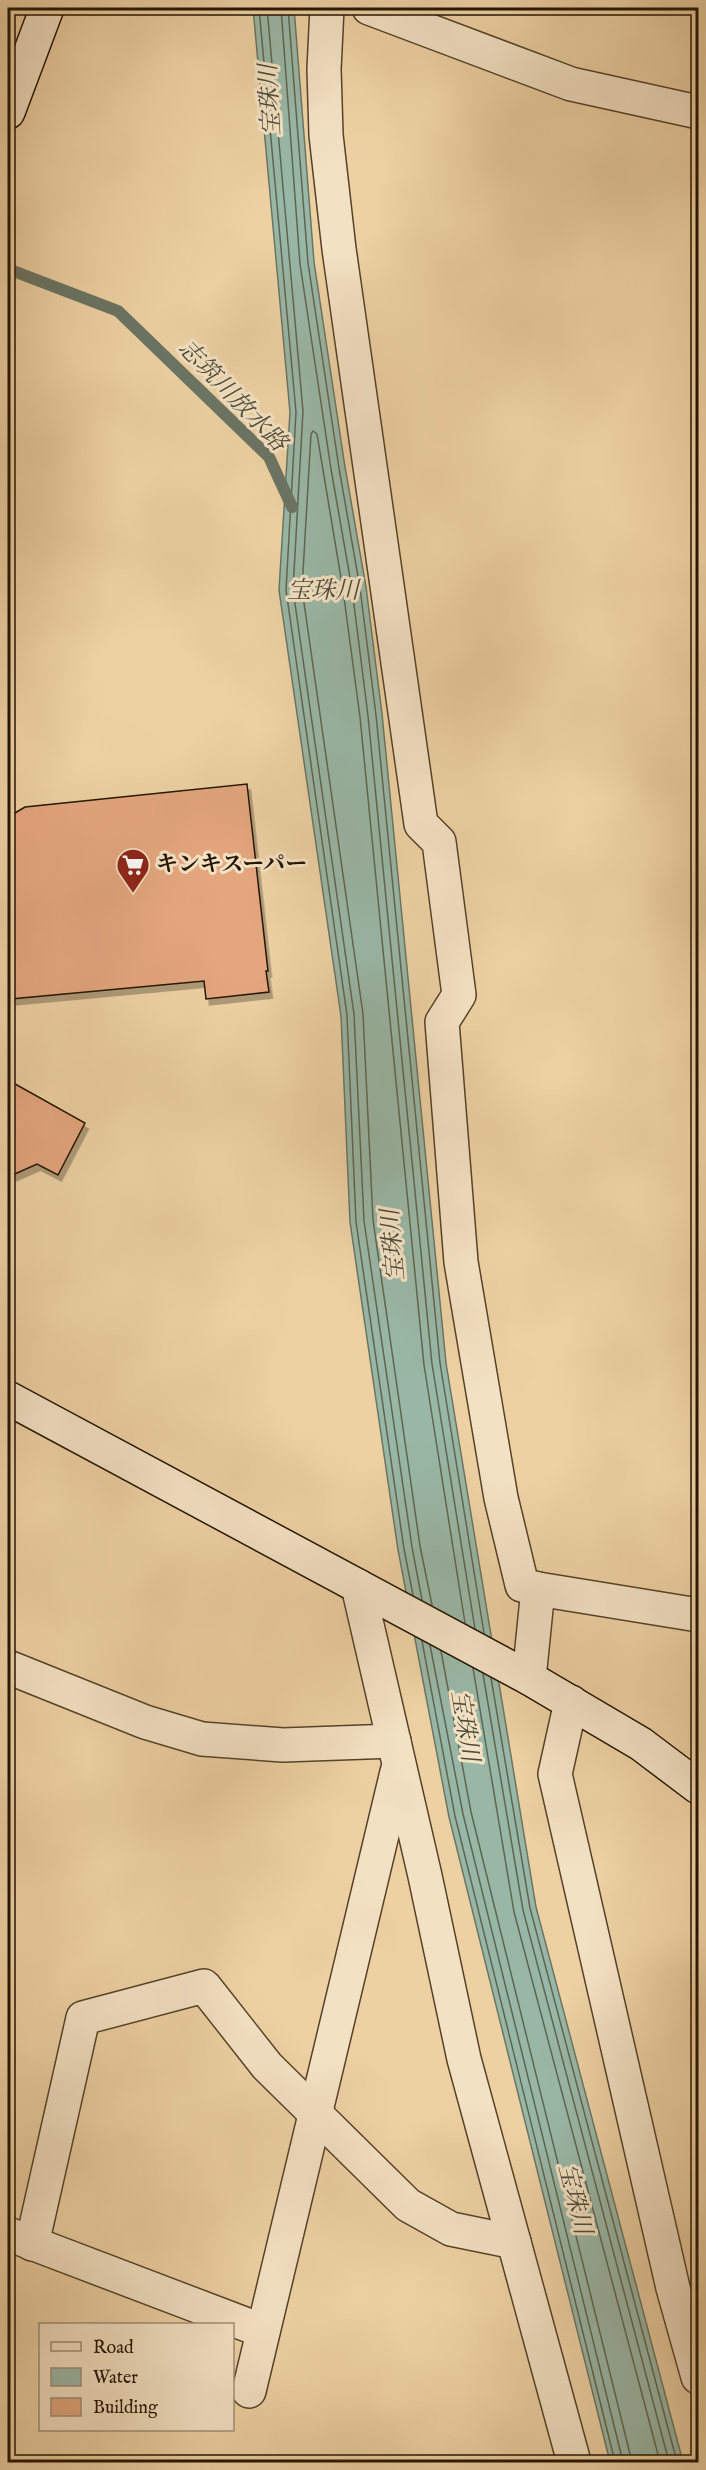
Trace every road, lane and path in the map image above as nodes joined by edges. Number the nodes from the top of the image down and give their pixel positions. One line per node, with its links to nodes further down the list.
1 (47, 8): 4 (street)
2 (327, 8): 8 (street)
3 (369, 8): 5 (street)
4 (8, 112)
5 (699, 112)
6 (8, 1398): 7 (street)
7 (358, 1586): 11 (street); 13 (street)
8 (538, 1589): 9 (street); 11 (street)
9 (699, 1615)
10 (8, 1667): 13 (street)
11 (529, 1678): 12 (street)
12 (571, 1702): 14 (street); 19 (street)
13 (396, 1753): 15 (street); 17 (street)
14 (699, 1787)
15 (315, 2114): 16 (street); 17 (street); 18 (street)
16 (20, 2239): 18 (street)
17 (514, 2242): 21 (street)
18 (263, 2331): 20 (street)
19 (699, 2377)
20 (249, 2391)
21 (574, 2463)

